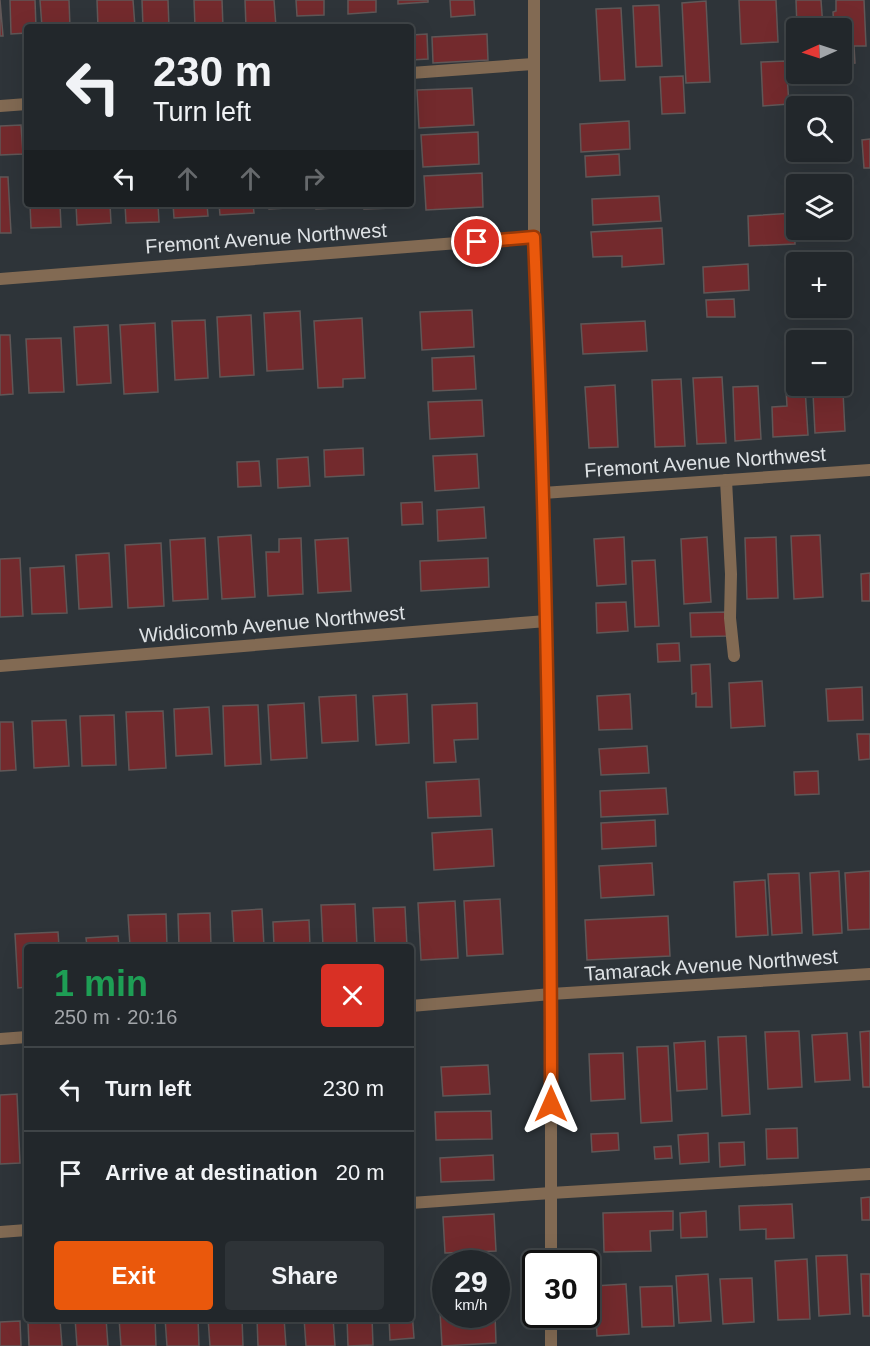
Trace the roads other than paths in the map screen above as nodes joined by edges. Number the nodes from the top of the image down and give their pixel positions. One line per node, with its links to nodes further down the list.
1 (534, 0): 2 (street)
2 (533, 64): 3 (street); 6 (street)
3 (414, 73)
4 (24, 104): 5 (street)
5 (0, 106)
6 (534, 237): 7 (street, Fremont Avenue Northwest); 10 (street)
7 (0, 279)
8 (870, 470): 9 (street, Fremont Avenue Northwest)
9 (726, 480): 10 (street, Fremont Avenue Northwest); 12 (street)
10 (543, 493): 11 (street)
11 (546, 621): 13 (street, Widdicomb Avenue Northwest); 15 (street)
12 (734, 656)
13 (0, 666)
14 (870, 974): 15 (street, Tamarack Avenue Northwest)
15 (551, 994): 16 (street, Tamarack Avenue Northwest); 20 (street)
16 (414, 1006)
17 (24, 1037): 18 (street)
18 (0, 1040)
19 (870, 1174): 20 (street)
20 (551, 1193): 21 (street); 24 (street)
21 (414, 1203)
22 (24, 1230): 23 (street)
23 (0, 1232)
24 (551, 1250)
25 (551, 1328): 26 (street)
26 (551, 1346)

